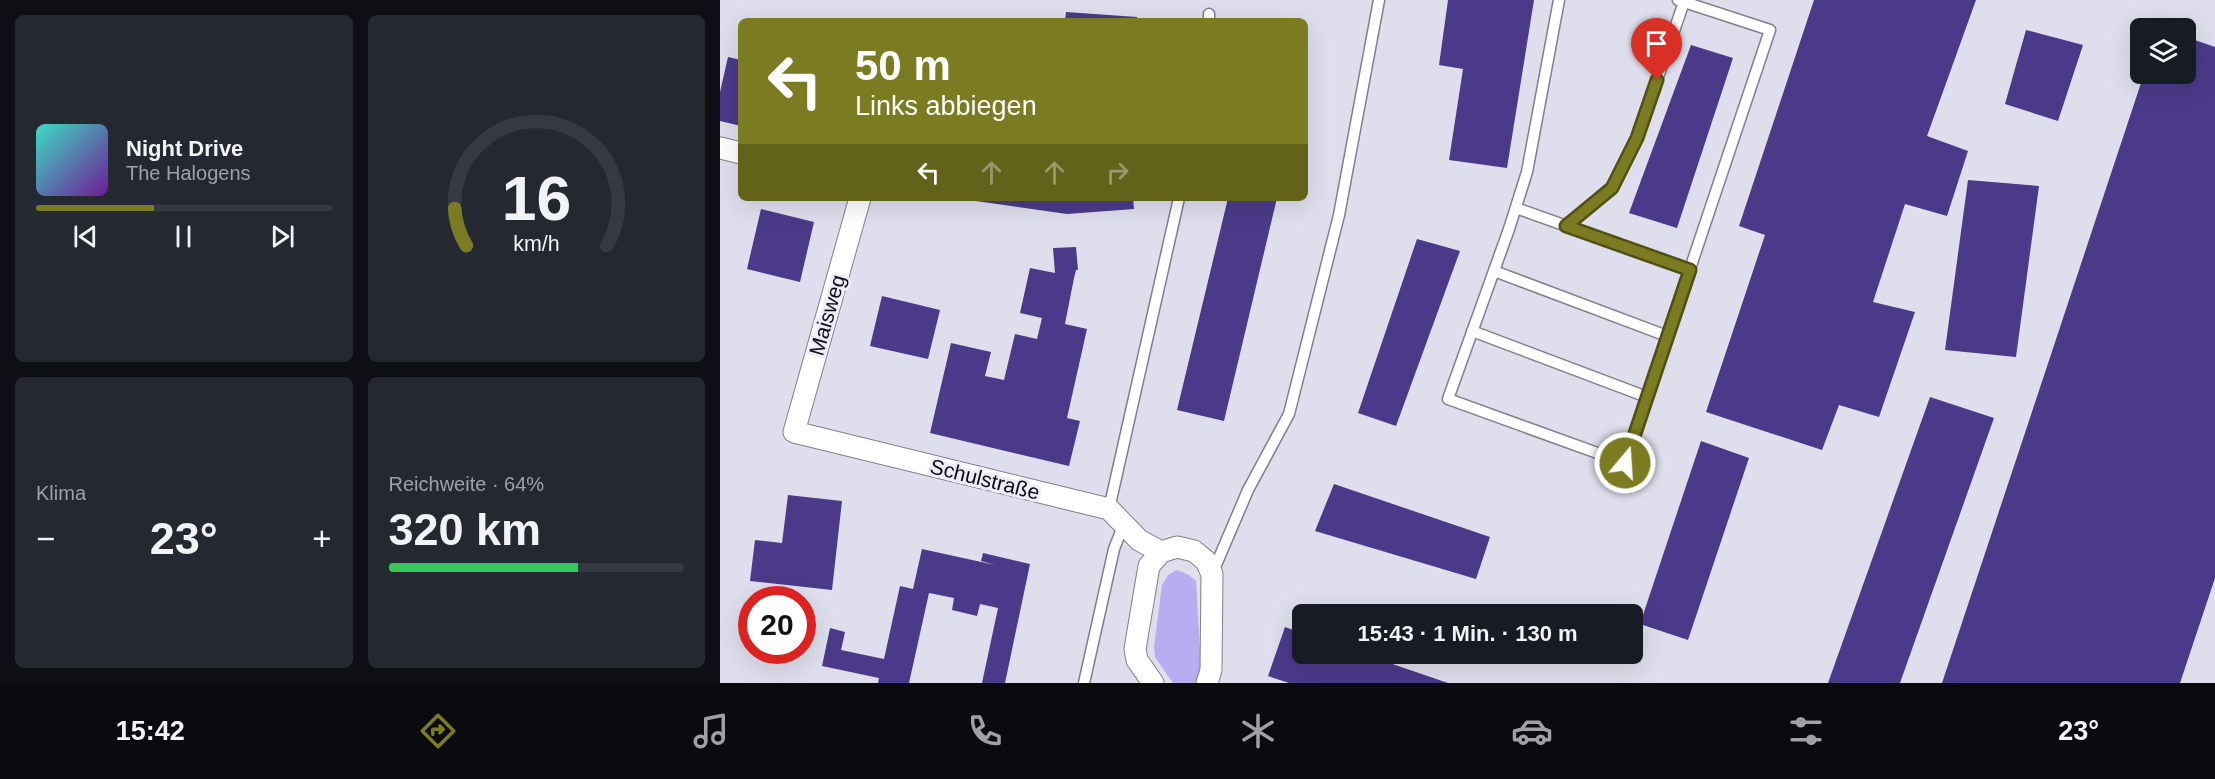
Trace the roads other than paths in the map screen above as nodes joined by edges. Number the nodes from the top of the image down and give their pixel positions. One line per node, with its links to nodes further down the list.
1 (1379, 0): 19 (lane)
2 (1558, 0): 8 (lane)
3 (1681, 1): 9 (lane); 10 (lane)
4 (720, 148): 5 (street)
5 (738, 152)
6 (859, 201): 15 (street, Maisweg)
7 (1178, 201): 16 (lane)
8 (1516, 208): 9 (lane); 11 (lane)
9 (1566, 226): 10 (lane)
10 (1690, 270): 13 (lane)
11 (1494, 271): 12 (lane); 13 (lane)
12 (1472, 331): 14 (lane); 14 (lane)
13 (1667, 336): 14 (lane)
14 (1647, 397)
15 (794, 432): 16 (street, Schulstraße)
16 (1108, 509): 17 (street)
17 (1123, 526): 18 (street); 20 (lane)
18 (1161, 552): 19 (street); 21 (street)
19 (1212, 574): 22 (street)
20 (1084, 683)
21 (1152, 683)
22 (1207, 683)

